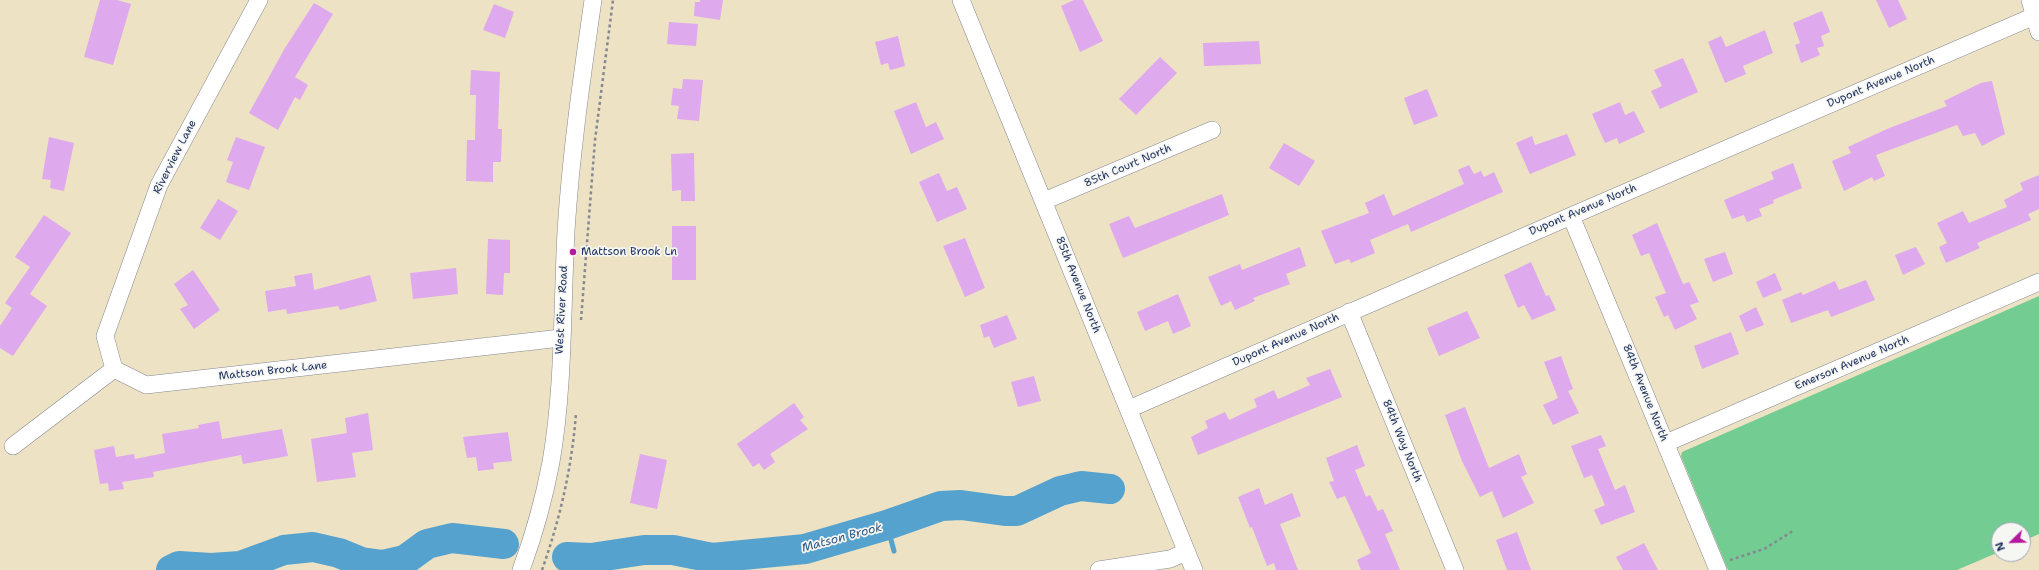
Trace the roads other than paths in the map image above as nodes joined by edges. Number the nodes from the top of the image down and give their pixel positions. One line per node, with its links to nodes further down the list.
1 (259, 0): 11 (street, Riverview Lane)
2 (593, 0): 10 (street, West River Road)
3 (962, 0): 6 (street, 85th Avenue North)
4 (2036, 16): 7 (street, Dupont Avenue North)
5 (1212, 130): 6 (street, 85th Court North)
6 (1044, 202): 12 (street, 85th Avenue North)
7 (1571, 216): 9 (street, Dupont Avenue North); 13 (street, 84th Avenue North)
8 (2039, 282): 13 (street, Emerson Avenue North)
9 (1349, 312): 12 (street, Dupont Avenue North); 20 (street, 84th Way North)
10 (561, 338): 11 (street, Mattson Brook Lane); 17 (street, West River Road)
11 (114, 369): 14 (street)
12 (1129, 409): 15 (street, 85th Avenue North)
13 (1666, 443): 16 (street, 84th Avenue North)
14 (12, 446)
15 (1186, 552): 18 (street); 19 (street, 85th Avenue North)
16 (1723, 565)
17 (521, 570)
18 (1099, 570)
19 (1194, 570)
20 (1455, 570)

